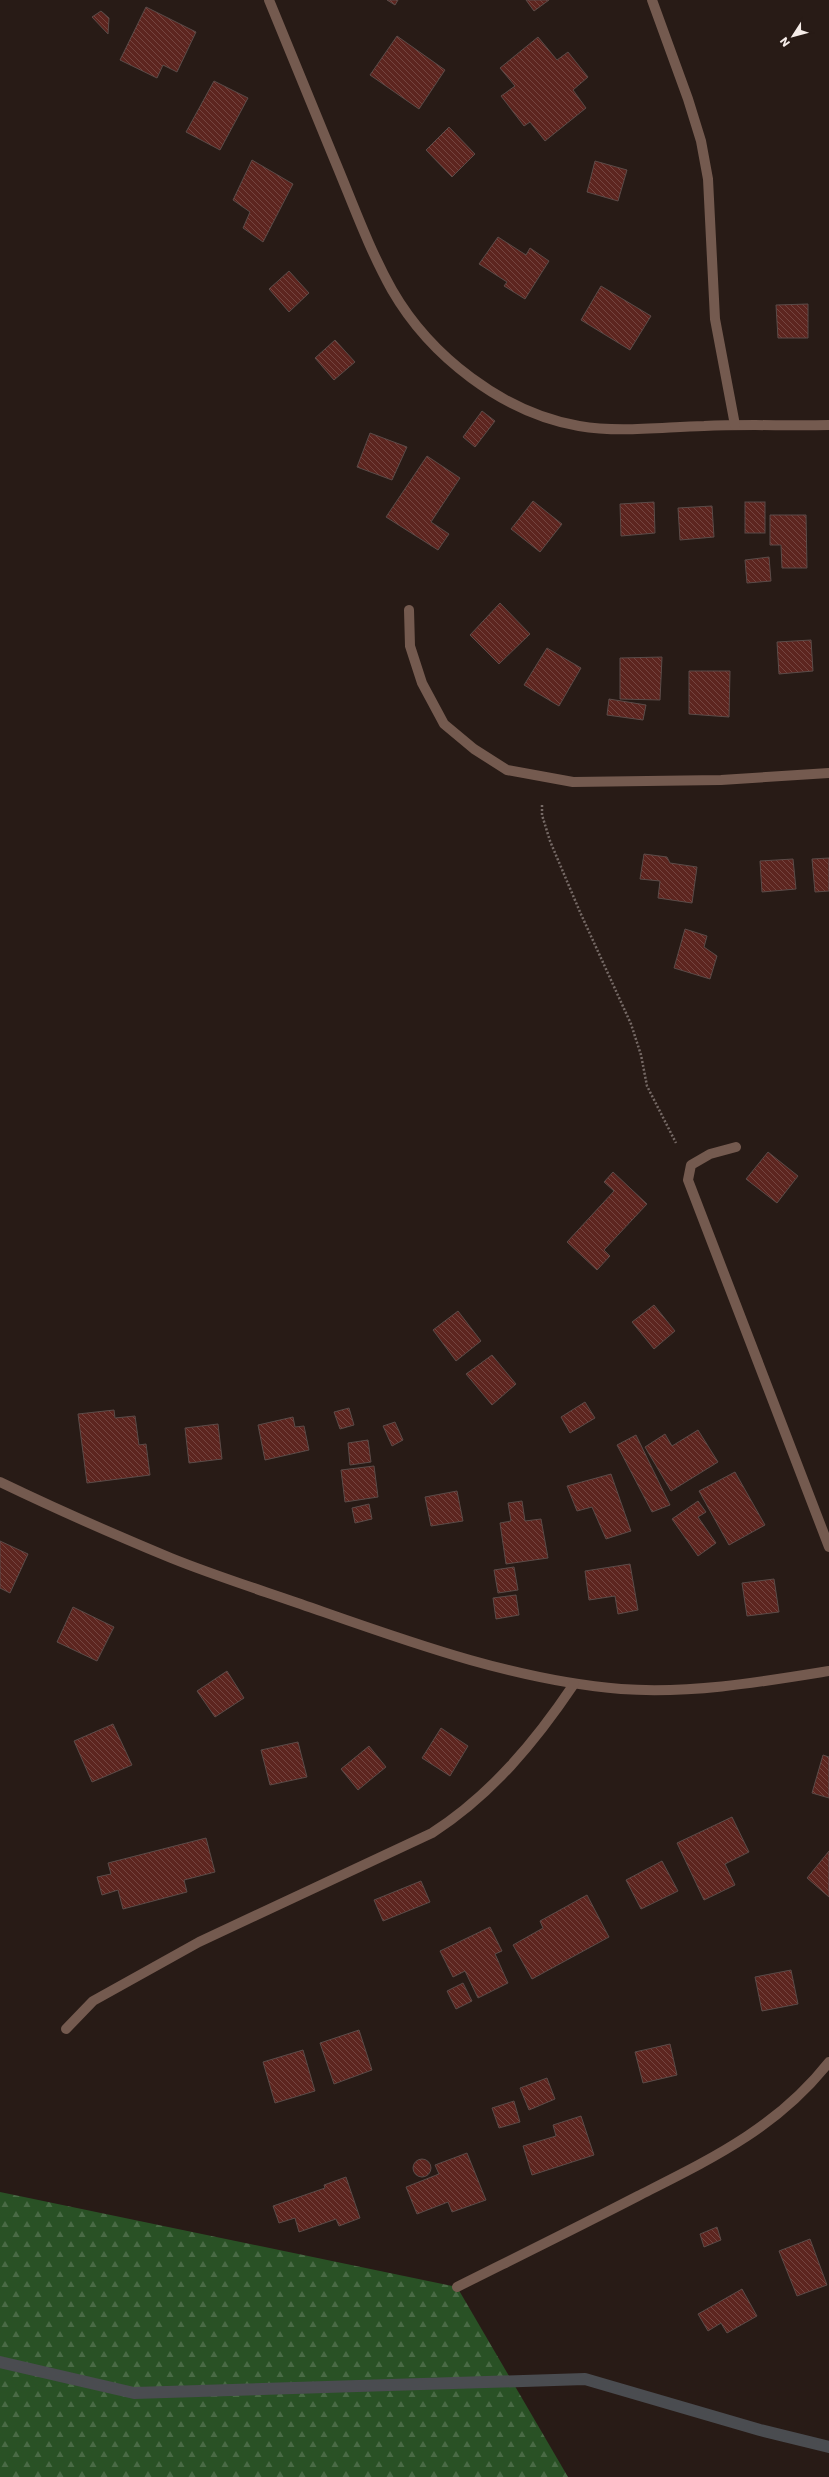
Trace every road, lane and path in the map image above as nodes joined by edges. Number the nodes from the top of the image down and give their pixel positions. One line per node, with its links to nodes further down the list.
1 (269, 0): 3 (street)
2 (652, 0): 3 (street)
3 (735, 425): 4 (street)
4 (829, 425)
5 (409, 610): 7 (street)
6 (829, 774): 7 (street)
7 (542, 776): 9 (path)
8 (736, 1147): 9 (street)
9 (691, 1165): 11 (street)
10 (0, 1482): 13 (street)
11 (829, 1546)
12 (829, 1671): 13 (street)
13 (574, 1684): 14 (street)
14 (66, 2029)
15 (829, 2062): 16 (street)
16 (457, 2287)

